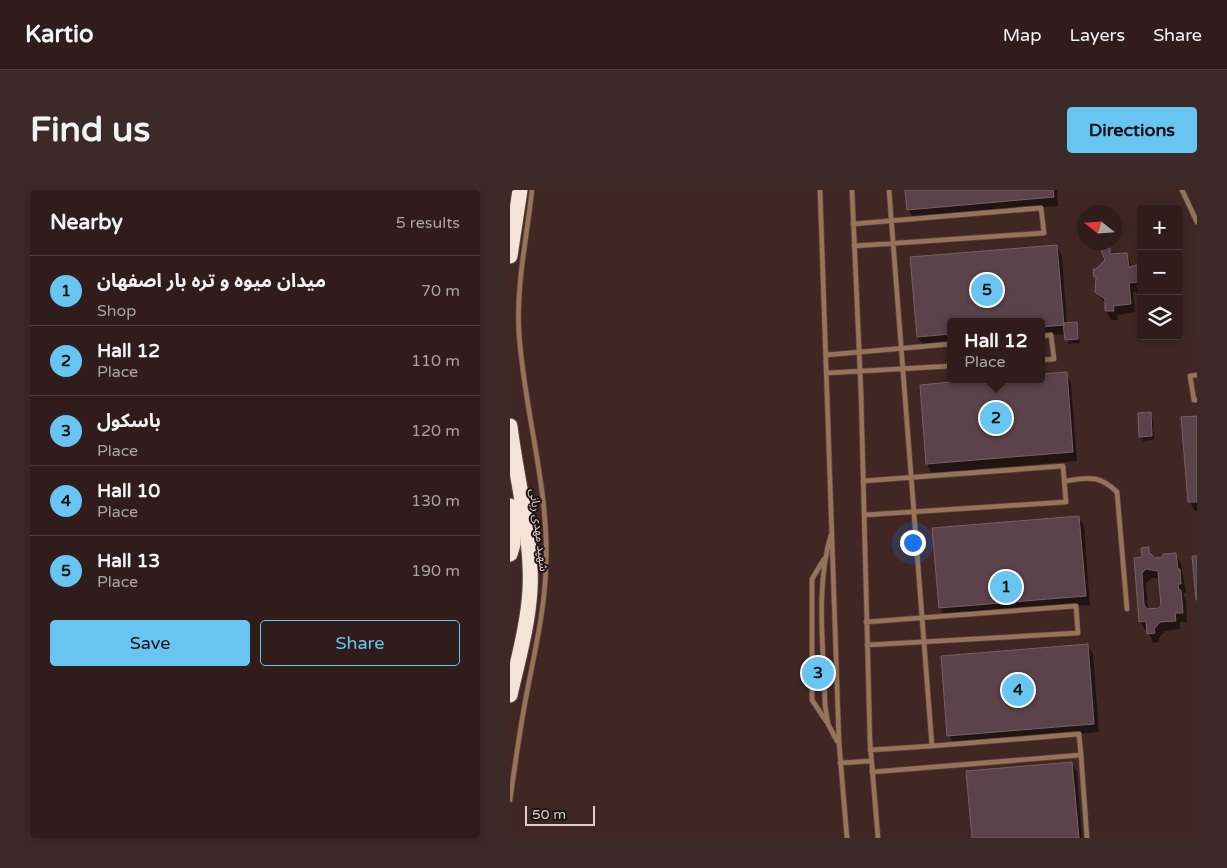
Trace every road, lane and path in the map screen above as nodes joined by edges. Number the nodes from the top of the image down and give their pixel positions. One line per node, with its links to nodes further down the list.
1 (520, 190): 12 (highway)
2 (532, 190): 51 (lane)
3 (820, 190): 17 (lane)
4 (852, 190): 9 (lane)
5 (889, 190): 7 (lane)
6 (1182, 190): 8 (lane)
7 (891, 221): 9 (lane); 10 (lane); 10 (lane)
8 (1197, 222)
9 (853, 224): 11 (lane)
10 (893, 243): 11 (lane); 15 (lane)
11 (854, 246): 16 (lane)
12 (510, 256)
13 (1045, 336): 18 (lane)
14 (947, 344): 15 (lane)
15 (901, 348): 16 (lane); 20 (lane)
16 (859, 352): 17 (lane); 21 (lane)
17 (826, 355): 22 (lane)
18 (1045, 360)
19 (947, 366): 20 (lane)
20 (902, 369): 21 (lane); 27 (lane)
21 (860, 372): 22 (lane); 29 (lane)
22 (827, 373): 34 (lane)
23 (1197, 376): 24 (lane)
24 (1197, 400)
25 (510, 426): 26 (highway, شهید مهدی ربانی)
26 (514, 455): 30 (highway); 42 (highway, شهید مهدی ربانی)
27 (911, 478): 28 (lane); 29 (lane); 32 (lane)
28 (1064, 480): 32 (lane); 37 (lane)
29 (863, 482): 33 (lane)
30 (510, 496)
31 (510, 506): 35 (highway)
32 (914, 512): 33 (lane); 38 (lane)
33 (864, 515): 39 (lane)
34 (832, 531): 36 (lane); 44 (lane)
35 (510, 554)
36 (824, 558): 43 (lane); 43 (lane)
37 (1127, 609)
38 (922, 618): 39 (lane); 40 (lane); 40 (lane)
39 (866, 622): 41 (lane)
40 (924, 642): 41 (lane); 45 (lane)
41 (867, 645): 46 (lane)
42 (510, 695)
43 (828, 724): 44 (lane)
44 (839, 743): 49 (lane)
45 (932, 746): 46 (lane); 47 (lane)
46 (870, 750): 48 (lane)
47 (1080, 755): 50 (lane); 54 (lane)
48 (871, 762): 49 (lane); 50 (lane)
49 (840, 763): 52 (lane)
50 (872, 772): 53 (lane)
51 (510, 800)
52 (847, 838)
53 (878, 838)
54 (1087, 838)

